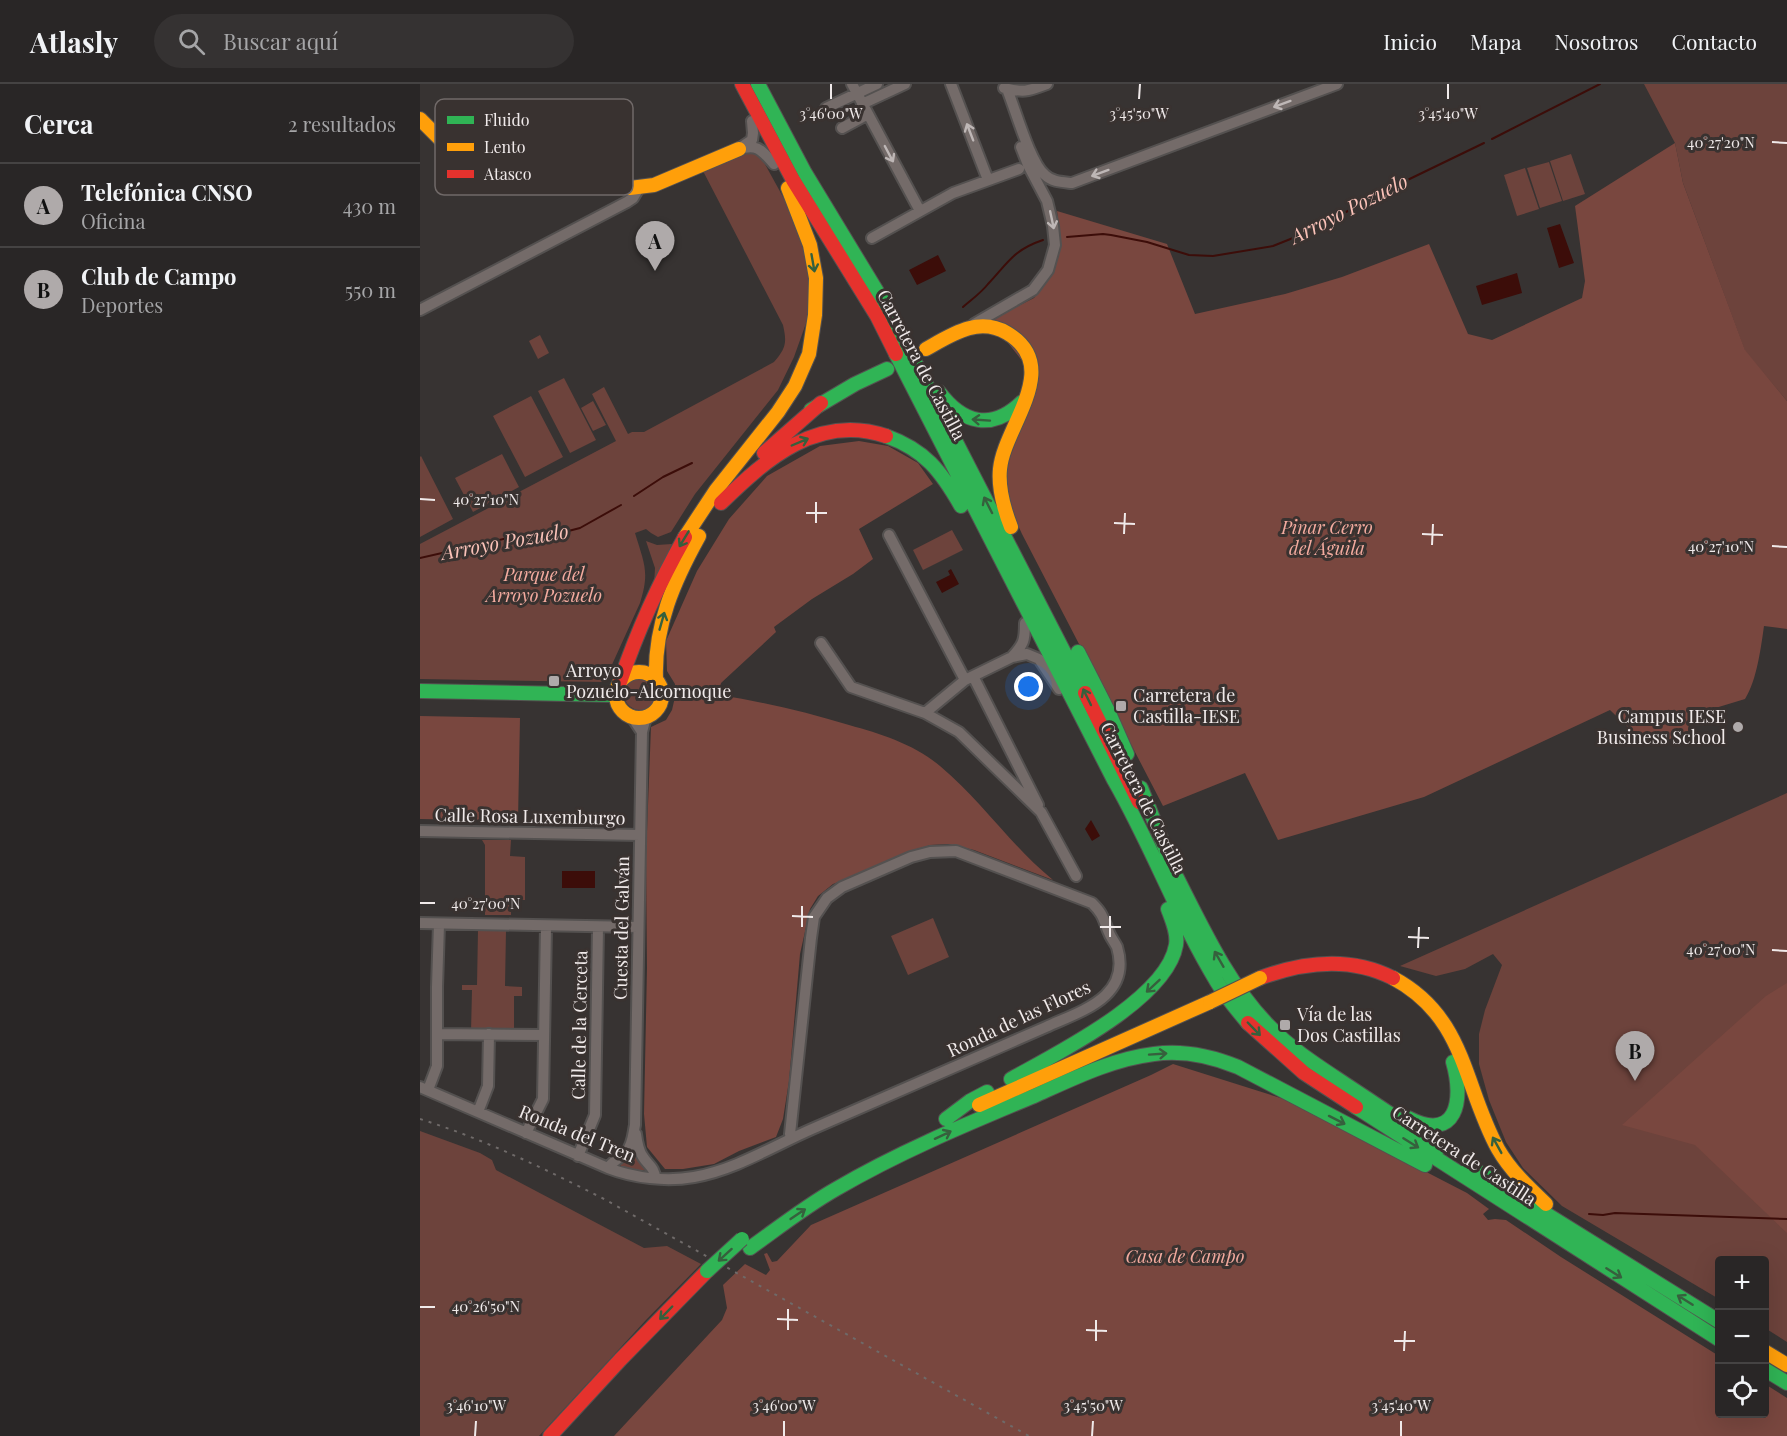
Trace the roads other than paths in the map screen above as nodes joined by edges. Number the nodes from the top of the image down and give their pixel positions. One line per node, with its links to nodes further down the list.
1 (732, 84): 14 (main road)
2 (742, 84): 47 (main road, Carretera de Castilla)
3 (758, 84): 27 (main road, Carretera de Castilla)
4 (765, 84): 27 (main road)
5 (878, 84): 11 (street)
6 (905, 84): 13 (street)
7 (951, 84): 21 (street, one-way to 7)
8 (1047, 84): 10 (street)
9 (1337, 84): 10 (street, one-way to 10)
10 (1002, 87): 30 (street, one-way to 30)
11 (854, 88): 12 (street); 13 (street)
12 (826, 108)
13 (865, 109): 16 (street); 25 (street, one-way to 25)
14 (752, 122): 18 (street); 19 (main road)
15 (422, 126): 17 (main road)
16 (842, 128)
17 (435, 137)
18 (739, 149): 19 (street); 23 (main road)
19 (774, 164): 24 (main road)
20 (1019, 169): 21 (street)
21 (988, 180): 25 (street)
22 (633, 187): 23 (main road)
23 (639, 188): 29 (street)
24 (788, 188): 34 (main road, one-way to 34); 36 (main road)
25 (920, 211): 26 (street)
26 (872, 238)
27 (869, 278): 28 (main road, Carretera de Castilla)
28 (887, 308): 33 (main road, one-way to 28); 53 (main road, Carretera de Castilla, one-way to 28)
29 (420, 310)
30 (968, 328): 31 (main road); 33 (main road)
31 (926, 348)
32 (887, 369): 34 (main road)
33 (1029, 393): 53 (main road)
34 (719, 497): 36 (main road, one-way to 36); 41 (main road, one-way to 34); 42 (main road, one-way to 42)
35 (889, 535): 40 (street)
36 (993, 566): 37 (main road)
37 (1025, 623): 39 (street); 43 (main road)
38 (821, 644): 45 (street)
39 (1012, 657): 40 (street); 43 (street)
40 (969, 678): 45 (street); 49 (street)
41 (656, 679): 42 (main road); 46 (main road)
42 (618, 688): 44 (main road); 46 (main road)
43 (1059, 689): 47 (main road)
44 (420, 691)
45 (925, 713): 49 (street)
46 (639, 717): 51 (street, Cuesta del Galván)
47 (1089, 731): 48 (main road, Carretera de Castilla)
48 (1114, 780): 68 (main road, one-way to 68); 75 (main road, Carretera de Castilla, one-way to 75)
49 (1041, 812): 52 (street)
50 (420, 831): 51 (street, Calle Rosa Luxemburgo)
51 (640, 835): 58 (street, Cuesta del Galván)
52 (1076, 876)
53 (1178, 881): 64 (main road, Carretera de Castilla, one-way to 53)
54 (420, 923): 55 (street)
55 (439, 924): 56 (street); 61 (street)
56 (546, 926): 57 (street); 63 (street)
57 (598, 927): 58 (street); 72 (street, Calle de la Cerceta)
58 (638, 927): 69 (street, Cuesta del Galván)
59 (1262, 983): 60 (main road, bridge); 64 (main road); 78 (main road, one-way to 59)
60 (1212, 1006): 66 (main road); 68 (main road)
61 (436, 1034): 62 (street); 65 (street)
62 (489, 1034): 63 (street); 67 (street)
63 (544, 1035): 70 (street)
64 (1309, 1060): 78 (main road, Carretera de Castilla)
65 (424, 1088): 67 (street, Ronda del Tren)
66 (1004, 1107): 75 (main road, one-way to 75); 76 (main road, one-way to 66)
67 (478, 1112): 70 (street, Ronda del Tren)
68 (946, 1119): 76 (main road)
69 (635, 1125): 73 (street, Cuesta del Galván); 74 (street, Cuesta del Galván)
70 (526, 1133): 72 (street, Ronda del Tren)
71 (792, 1138): 71 (street, Ronda de las Flores); 74 (street, Ronda del Tren)
72 (578, 1156): 73 (street, Ronda del Tren)
73 (608, 1168): 74 (street, Ronda del Tren)
74 (655, 1178)
75 (1564, 1242): 80 (main road, Carretera de Castilla, one-way to 80)
76 (746, 1243): 77 (main road, bridge)
77 (712, 1275): 85 (main road, one-way to 85); 86 (main road)
78 (1650, 1278): 79 (main road, Carretera de Castilla, one-way to 78)
79 (1715, 1319)
80 (1715, 1337)
81 (1769, 1354): 82 (main road)
82 (1787, 1365)
83 (1769, 1372): 84 (main road)
84 (1787, 1383)
85 (550, 1436)
86 (567, 1436)

